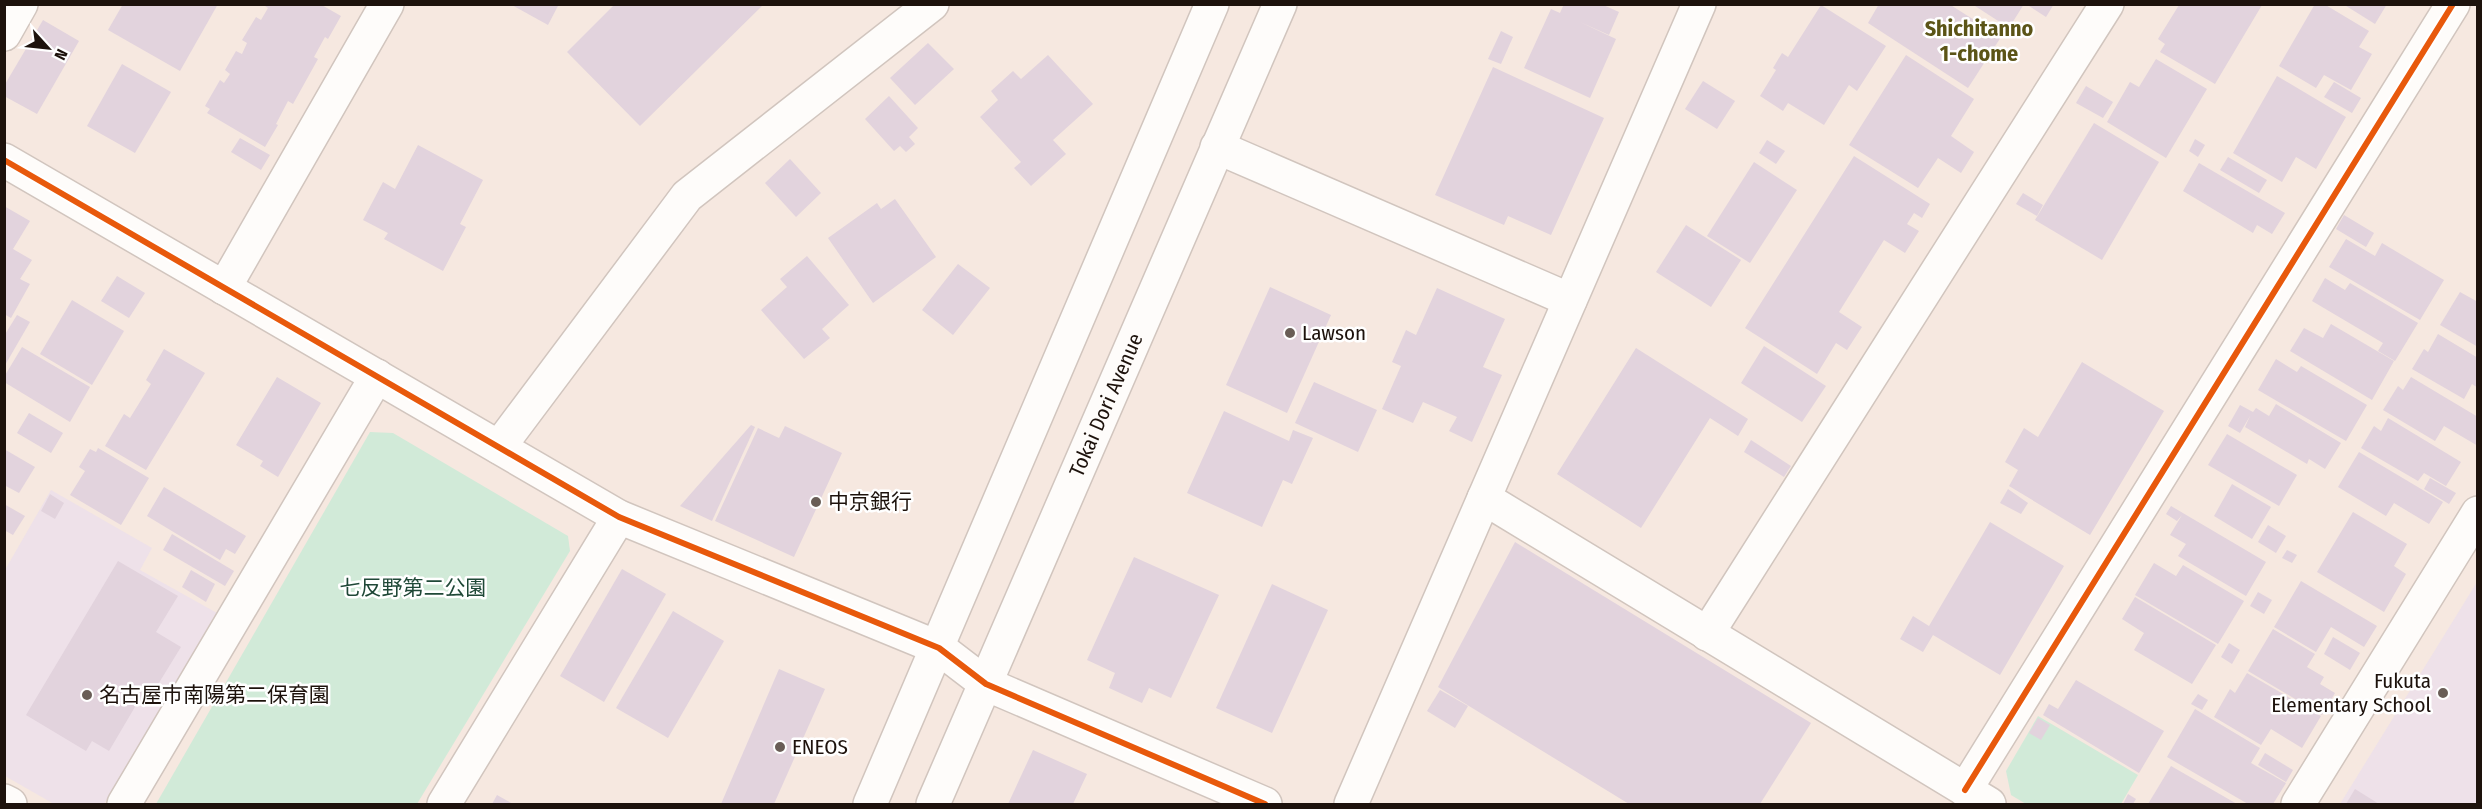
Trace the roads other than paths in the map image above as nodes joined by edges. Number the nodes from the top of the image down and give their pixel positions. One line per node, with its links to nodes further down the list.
1 (21, 4): 9 (street)
2 (387, 4): 12 (street)
3 (932, 4): 15 (street)
4 (1212, 4): 20 (street)
5 (1280, 4): 10 (street, Tokai Dori Avenue)
6 (1698, 4): 13 (street)
7 (2107, 4): 19 (street)
8 (2453, 4): 22 (street)
9 (4, 34)
10 (1217, 147): 13 (street); 21 (street, Tokai Dori Avenue)
11 (4, 160): 12 (street)
12 (224, 288): 14 (street)
13 (1570, 300): 16 (street)
14 (377, 376): 15 (street); 25 (street)
15 (499, 447): 18 (street)
16 (1484, 498): 19 (street); 30 (street)
17 (2478, 513): 31 (street)
18 (619, 517): 20 (street); 26 (street)
19 (1707, 634): 22 (street)
20 (939, 648): 21 (street); 27 (street)
21 (986, 684): 28 (street, Tokai Dori Avenue); 29 (street)
22 (1977, 797)
23 (4, 801): 24 (street)
24 (10, 804)
25 (124, 804)
26 (444, 804)
27 (870, 804)
28 (933, 804)
29 (1265, 804)
30 (1351, 804)
31 (2298, 804)

